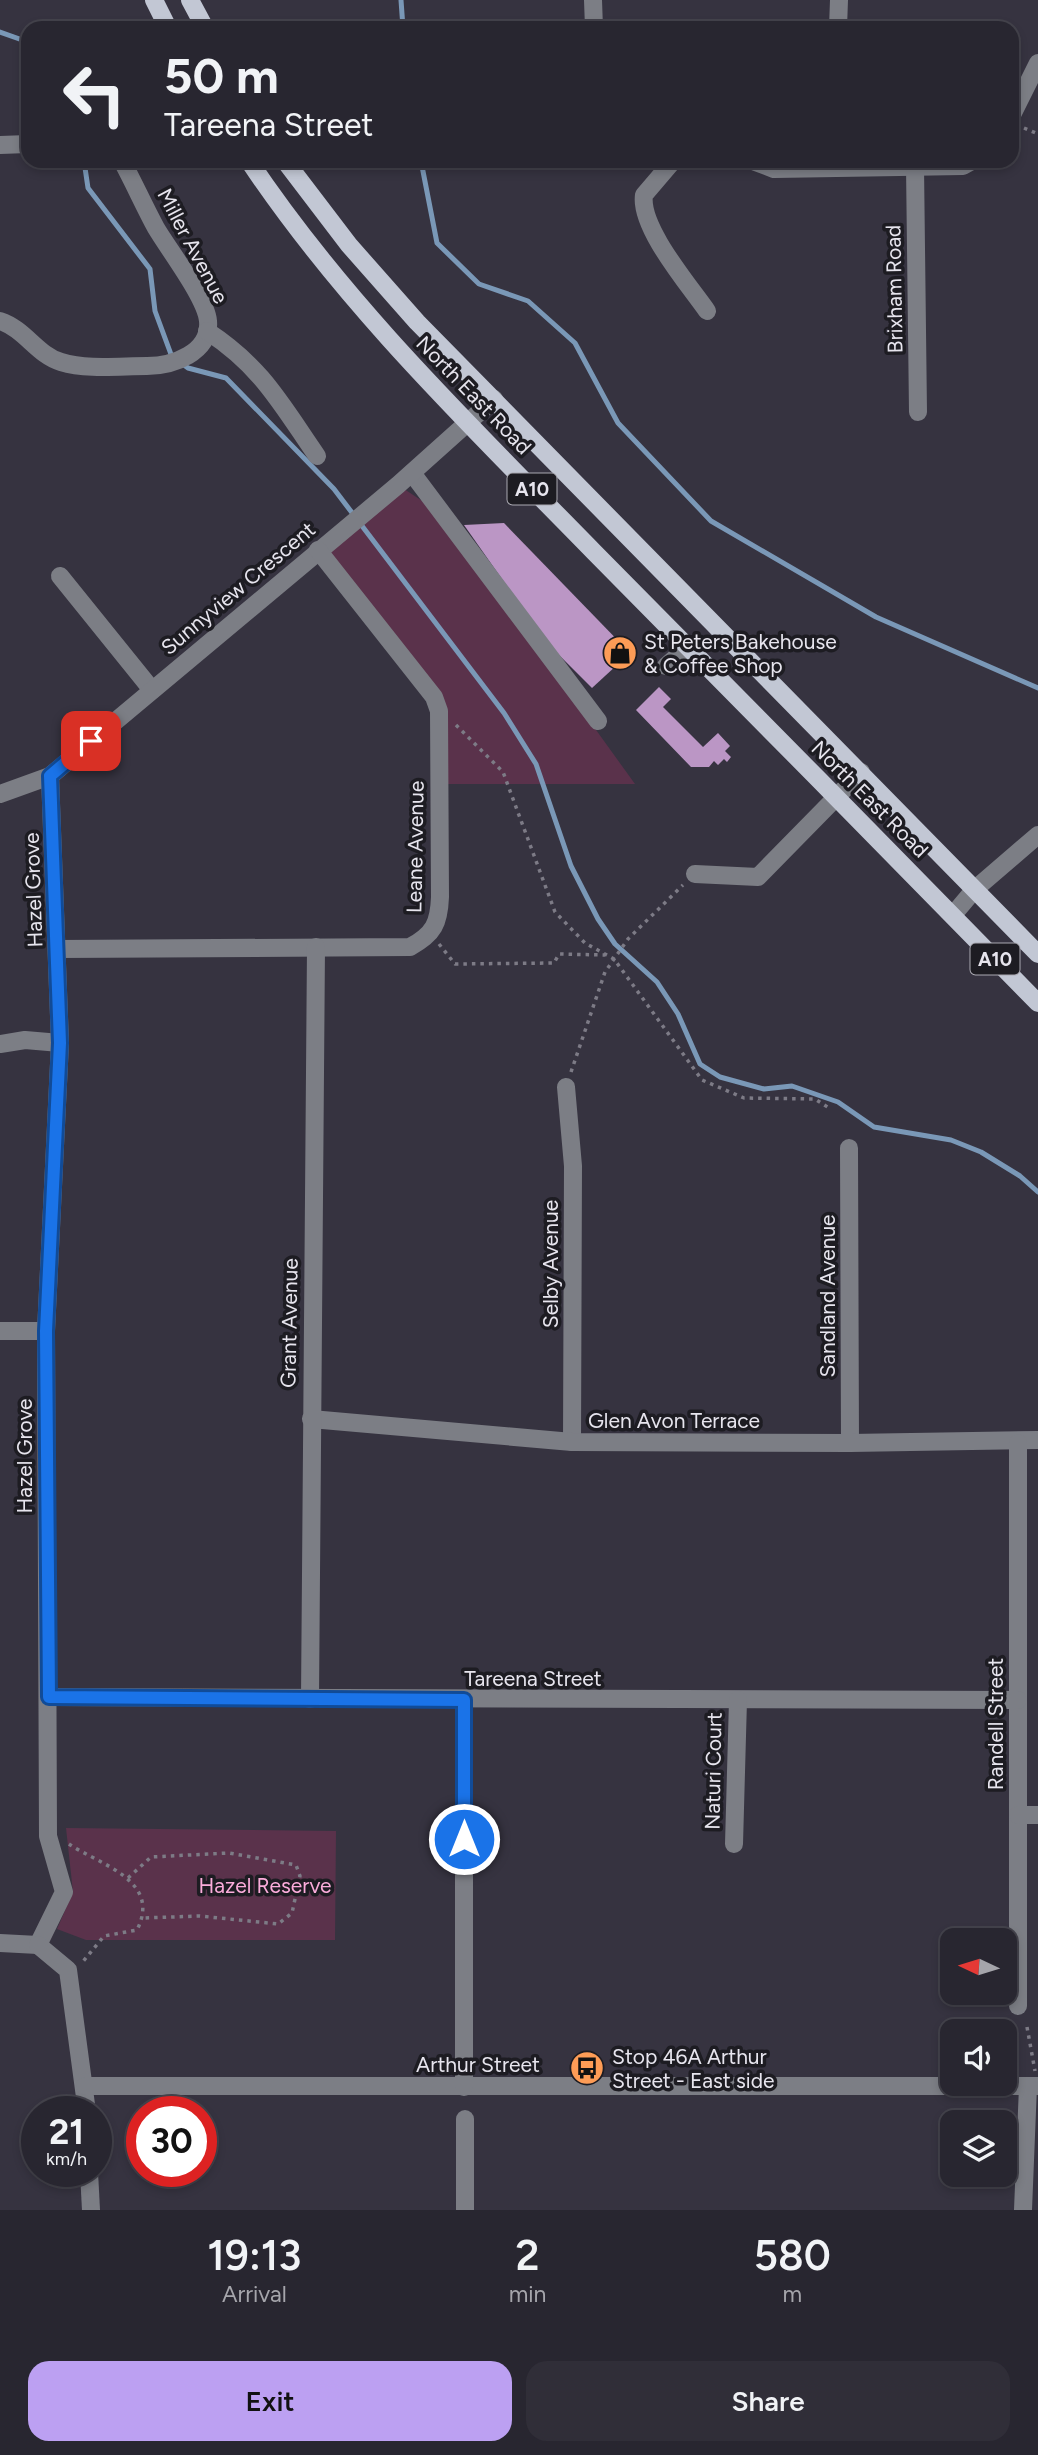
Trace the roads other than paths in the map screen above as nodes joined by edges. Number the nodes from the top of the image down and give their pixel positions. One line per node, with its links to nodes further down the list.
1 (154, 0): 5 (main road)
2 (190, 0): 6 (main road)
3 (593, 0): 7 (street)
4 (839, 0): 8 (street)
5 (164, 21)
6 (201, 21)
7 (594, 21)
8 (838, 21)
9 (1038, 63): 10 (street)
10 (1019, 101)
11 (21, 144): 12 (street)
12 (0, 145)
13 (126, 168): 22 (street, Miller Avenue)
14 (253, 168): 25 (main road, North East Road / A10)
15 (291, 168): 23 (main road, North East Road / A10)
16 (667, 168): 20 (street)
17 (769, 168): 18 (street)
18 (796, 168)
19 (915, 168): 24 (street, Brixham Road)
20 (707, 311)
21 (0, 321): 22 (street, Miller Avenue)
22 (207, 331): 26 (street)
23 (494, 399): 25 (street, Sunnyview Crescent); 34 (main road, North East Road / A10)
24 (918, 412)
25 (468, 423): 27 (street, Sunnyview Crescent); 30 (main road, North East Road / A10)
26 (317, 456)
27 (412, 473): 28 (street, Sunnyview Crescent); 33 (street)
28 (318, 550): 32 (street, Sunnyview Crescent); 42 (street, Leane Avenue)
29 (60, 576): 32 (street)
30 (688, 647): 31 (street); 37 (main road, North East Road / A10)
31 (666, 666)
32 (152, 690): 35 (street, Sunnyview Crescent)
33 (597, 721)
34 (861, 772): 37 (street); 40 (main road, North East Road / A10)
35 (50, 776): 36 (street, Sunnyview Crescent); 43 (street, Hazel Grove)
36 (0, 794)
37 (837, 798): 39 (street); 41 (main road, North East Road / A10)
38 (1038, 835): 40 (street)
39 (695, 874)
40 (974, 890): 41 (street); 44 (main road, North East Road / A10)
41 (953, 915): 45 (main road, North East Road / A10)
42 (316, 947): 43 (street, Leane Avenue); 52 (street, Grant Avenue)
43 (58, 949): 46 (street, Hazel Grove)
44 (1038, 954)
45 (1038, 1003)
46 (60, 1043): 47 (street); 51 (street, Hazel Grove)
47 (0, 1044)
48 (566, 1087): 54 (street, Selby Avenue)
49 (849, 1148): 55 (street, Sandland Avenue)
50 (0, 1331): 51 (street)
51 (46, 1331): 57 (street, Hazel Grove)
52 (311, 1419): 54 (street, Glen Avon Terrace); 58 (street, Grant Avenue)
53 (1038, 1440): 56 (street, Glen Avon Terrace)
54 (572, 1442): 55 (street, Glen Avon Terrace)
55 (850, 1443): 56 (street, Glen Avon Terrace)
56 (1018, 1443): 61 (street, Randell Street)
57 (49, 1697): 58 (street, Tareena Street); 66 (street, Hazel Grove)
58 (310, 1699): 59 (street, Tareena Street)
59 (464, 1700): 60 (street, Tareena Street); 70 (street)
60 (738, 1700): 61 (street, Tareena Street); 64 (street, Naturi Court)
61 (1018, 1700): 62 (street, Randell Street)
62 (1018, 1815): 63 (street); 67 (street, Randell Street)
63 (1038, 1815)
64 (734, 1844)
65 (0, 1943): 66 (street)
66 (38, 1945): 69 (street)
67 (1018, 2006)
68 (1032, 2082): 70 (street, Arthur Street); 76 (street)
69 (85, 2086): 70 (street, Arthur Street); 71 (street)
70 (464, 2087)
71 (85, 2096)
72 (465, 2119): 75 (street)
73 (90, 2187): 74 (street)
74 (91, 2210)
75 (466, 2210)
76 (1023, 2210)

